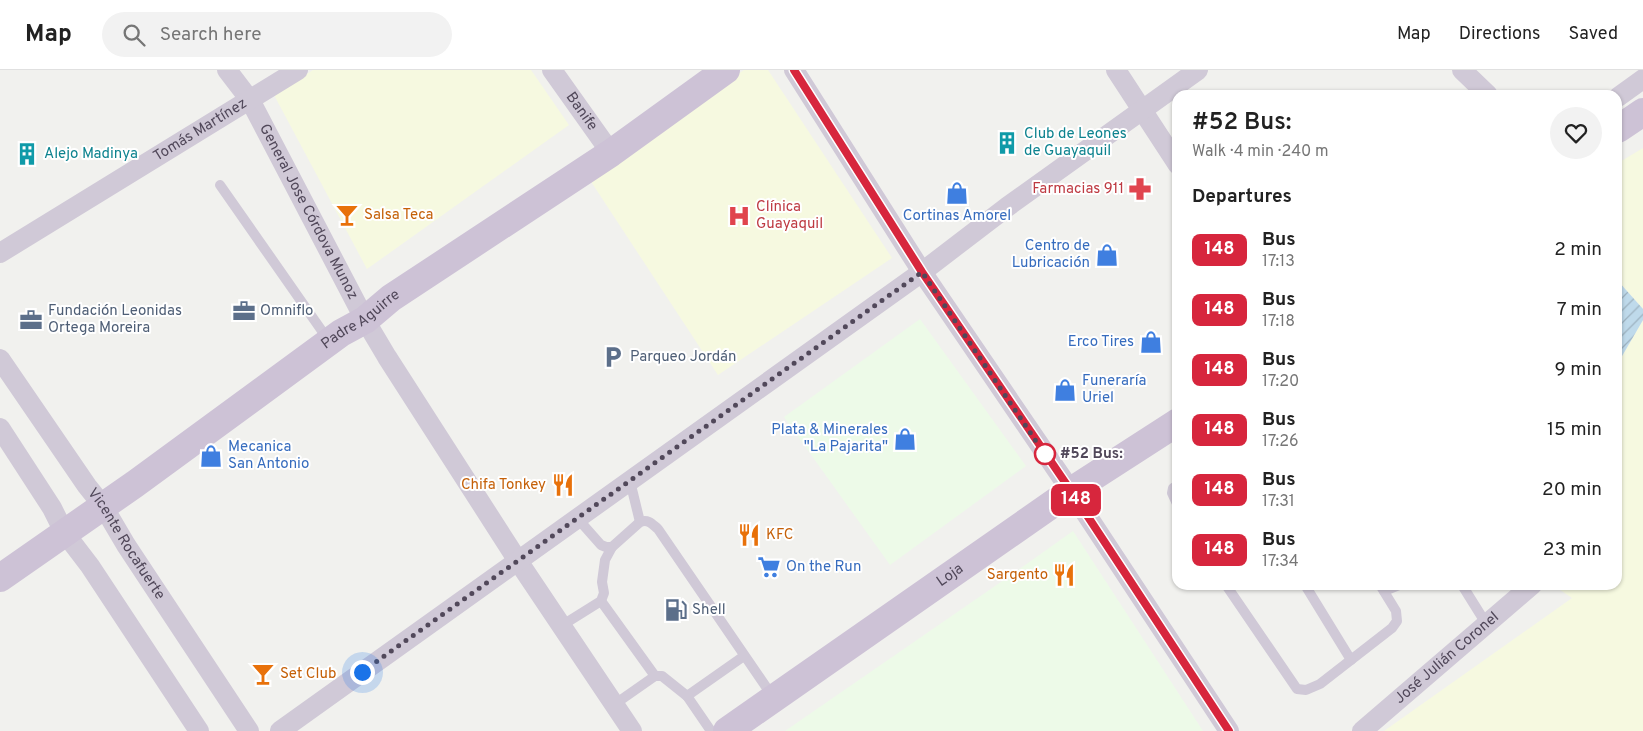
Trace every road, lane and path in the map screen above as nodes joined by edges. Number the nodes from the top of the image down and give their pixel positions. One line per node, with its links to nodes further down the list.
1 (227, 70): 12 (street, General Jose Córdova Munoz)
2 (298, 70): 12 (street, Tomás Martínez)
3 (552, 70): 16 (street, Banife)
4 (726, 70): 16 (main road, Padre Aguirre)
5 (794, 70): 20 (street)
6 (1116, 70): 13 (street)
7 (1198, 70): 13 (street)
8 (1462, 70): 10 (street)
9 (1643, 78): 11 (street)
10 (1483, 90)
11 (1622, 95)
12 (250, 100): 19 (street, Tomás Martínez); 21 (street, General Jose Córdova Munoz)
13 (1142, 110): 17 (street); 20 (street)
14 (1643, 112): 15 (main road)
15 (1622, 126)
16 (611, 153): 21 (main road, Padre Aguirre)
17 (1172, 156)
18 (220, 185): 22 (lane)
19 (0, 253)
20 (922, 272): 26 (street); 27 (street)
21 (365, 320): 22 (main road, Padre Aguirre); 33 (street, General Jose Córdova Munoz)
22 (330, 342): 28 (main road, Padre Aguirre)
23 (0, 358): 28 (street, Vicente Rocafuerte)
24 (1172, 426): 27 (main road, Loja)
25 (0, 428): 31 (street)
26 (630, 481): 29 (street); 30 (lane)
27 (1071, 491): 47 (main road, Loja); 55 (street)
28 (103, 506): 31 (main road, Padre Aguirre); 50 (street, Vicente Rocafuerte)
29 (578, 519): 32 (lane); 33 (street)
30 (640, 522): 32 (lane); 43 (lane)
31 (64, 532): 34 (main road, Padre Aguirre); 49 (street)
32 (612, 546): 40 (lane)
33 (518, 561): 42 (street, General Jose Córdova Munoz); 51 (street)
34 (0, 578)
35 (1229, 590): 44 (lane)
36 (1308, 590): 44 (lane)
37 (1383, 590): 44 (lane)
38 (1465, 590): 41 (lane)
39 (1526, 590): 41 (street, José Julián Coronel)
40 (601, 601): 42 (lane); 45 (lane)
41 (1487, 625): 56 (street, José Julián Coronel)
42 (561, 626): 48 (street, General Jose Córdova Munoz)
43 (744, 656): 46 (lane); 47 (lane)
44 (1351, 660)
45 (655, 676): 46 (lane); 48 (lane)
46 (686, 696): 53 (lane)
47 (774, 698): 54 (main road, Loja)
48 (615, 704): 52 (street, General Jose Córdova Munoz)
49 (199, 731)
50 (250, 731)
51 (280, 731)
52 (632, 731)
53 (711, 731)
54 (727, 731)
55 (1229, 731)
56 (1362, 731)

